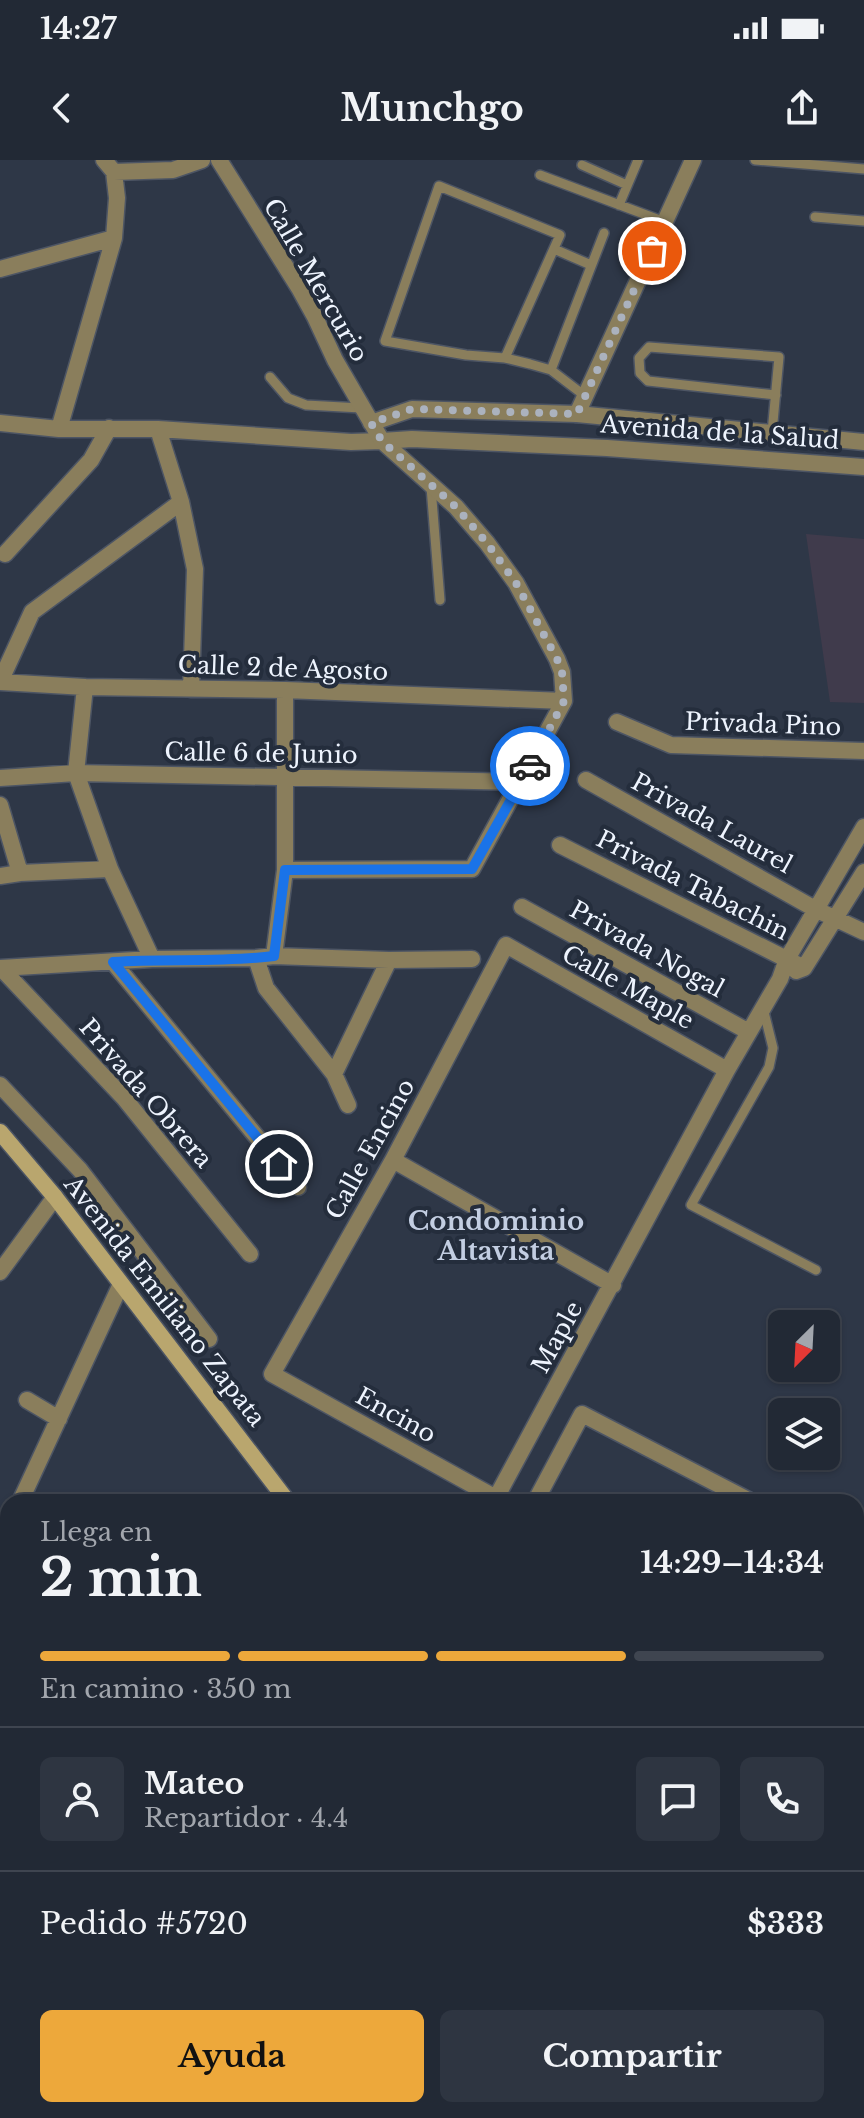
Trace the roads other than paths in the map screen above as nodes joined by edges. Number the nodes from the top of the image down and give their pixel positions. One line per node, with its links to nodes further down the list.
1 (202, 160): 7 (street)
2 (219, 160): 25 (street, Calle Mercurio)
3 (638, 160): 10 (lane)
4 (693, 160): 14 (street)
5 (755, 160): 8 (lane)
6 (582, 165): 10 (lane)
7 (109, 166): 16 (street)
8 (864, 169)
9 (540, 175): 11 (lane)
10 (627, 185): 11 (lane)
11 (619, 205): 14 (lane)
12 (815, 217): 13 (lane)
13 (864, 221)
14 (665, 222): 24 (street)
15 (604, 233): 18 (lane)
16 (114, 238): 19 (street); 30 (street)
17 (554, 249): 18 (lane); 20 (lane); 20 (lane)
18 (591, 265): 21 (lane)
19 (0, 269)
20 (505, 358): 21 (lane)
21 (551, 370): 24 (lane)
22 (270, 377): 25 (lane)
23 (776, 395): 23 (lane); 32 (lane)
24 (585, 396): 26 (street)
25 (361, 408): 28 (street, Calle Mercurio)
26 (577, 414): 28 (street, Avenida de la Salud); 32 (street, Avenida de la Salud)
27 (0, 423): 30 (street)
28 (371, 423): 33 (street, Calle Mercurio); 34 (street)
29 (109, 428): 30 (street); 31 (street); 39 (street)
30 (59, 429)
31 (158, 429): 34 (street); 38 (street)
32 (772, 433): 35 (street, Avenida de la Salud)
33 (382, 441): 34 (street); 36 (street, Avenida de la Salud); 37 (street, Calle Mercurio)
34 (351, 442)
35 (864, 442)
36 (864, 467)
37 (431, 487): 40 (lane); 45 (street, Calle Mercurio)
38 (181, 502): 41 (street); 43 (street)
39 (5, 554)
40 (440, 600)
41 (0, 682): 42 (street, Calle 2 de Agosto)
42 (85, 687): 43 (street, Calle 2 de Agosto); 48 (street)
43 (191, 689): 44 (street, Calle 2 de Agosto)
44 (285, 690): 45 (street, Calle 2 de Agosto); 49 (street)
45 (564, 701): 52 (street)
46 (617, 722): 47 (street, Privada Pino)
47 (864, 751)
48 (76, 773): 49 (street, Calle 6 de Junio); 50 (street, Calle 6 de Junio); 56 (street)
49 (285, 777): 52 (street, Calle 6 de Junio); 57 (street)
50 (0, 778)
51 (586, 780): 62 (street, Privada Laurel)
52 (521, 782): 57 (street)
53 (0, 805): 59 (street)
54 (861, 837): 62 (street, Maple)
55 (560, 845): 70 (street, Privada Tabachin)
56 (110, 869): 59 (street); 68 (street)
57 (285, 870): 66 (street)
58 (864, 872): 63 (street)
59 (20, 873): 60 (street)
60 (0, 876)
61 (522, 907): 77 (street, Privada Nogal)
62 (815, 909): 63 (street, Privada Laurel); 70 (street, Maple)
63 (835, 918): 64 (street); 74 (street)
64 (864, 932)
65 (506, 945): 78 (street, Calle Maple); 83 (street, Calle Encino)
66 (274, 956): 67 (street); 71 (street)
67 (256, 958): 68 (street); 79 (street)
68 (152, 959): 72 (street)
69 (472, 959): 71 (street)
70 (787, 959): 74 (street, Privada Tabachin); 75 (street, Maple)
71 (389, 960): 79 (street)
72 (113, 962): 73 (street); 84 (street)
73 (0, 968): 86 (street, Privada Obrera)
74 (804, 968): 75 (street)
75 (780, 979): 76 (street, Maple)
76 (763, 1008): 77 (street, Maple); 87 (lane)
77 (749, 1032): 78 (street, Maple)
78 (727, 1070): 90 (street, Maple)
79 (334, 1074): 81 (street)
80 (0, 1085): 91 (street)
81 (348, 1105)
82 (0, 1132): 85 (main road, Avenida Emiliano Zapata)
83 (393, 1160): 90 (street); 92 (street, Calle Encino)
84 (298, 1187)
85 (55, 1197): 88 (street); 89 (main road, Avenida Emiliano Zapata)
86 (250, 1254)
87 (816, 1270)
88 (0, 1272)
89 (121, 1284): 94 (street); 96 (main road, Avenida Emiliano Zapata)
90 (613, 1285): 98 (street, Maple)
91 (209, 1339)
92 (272, 1374): 97 (street, Encino)
93 (27, 1400): 94 (street)
94 (59, 1419): 95 (street)
95 (24, 1494)
96 (282, 1494)
97 (489, 1494)
98 (498, 1494)
99 (539, 1494): 100 (street)
100 (737, 1494)

